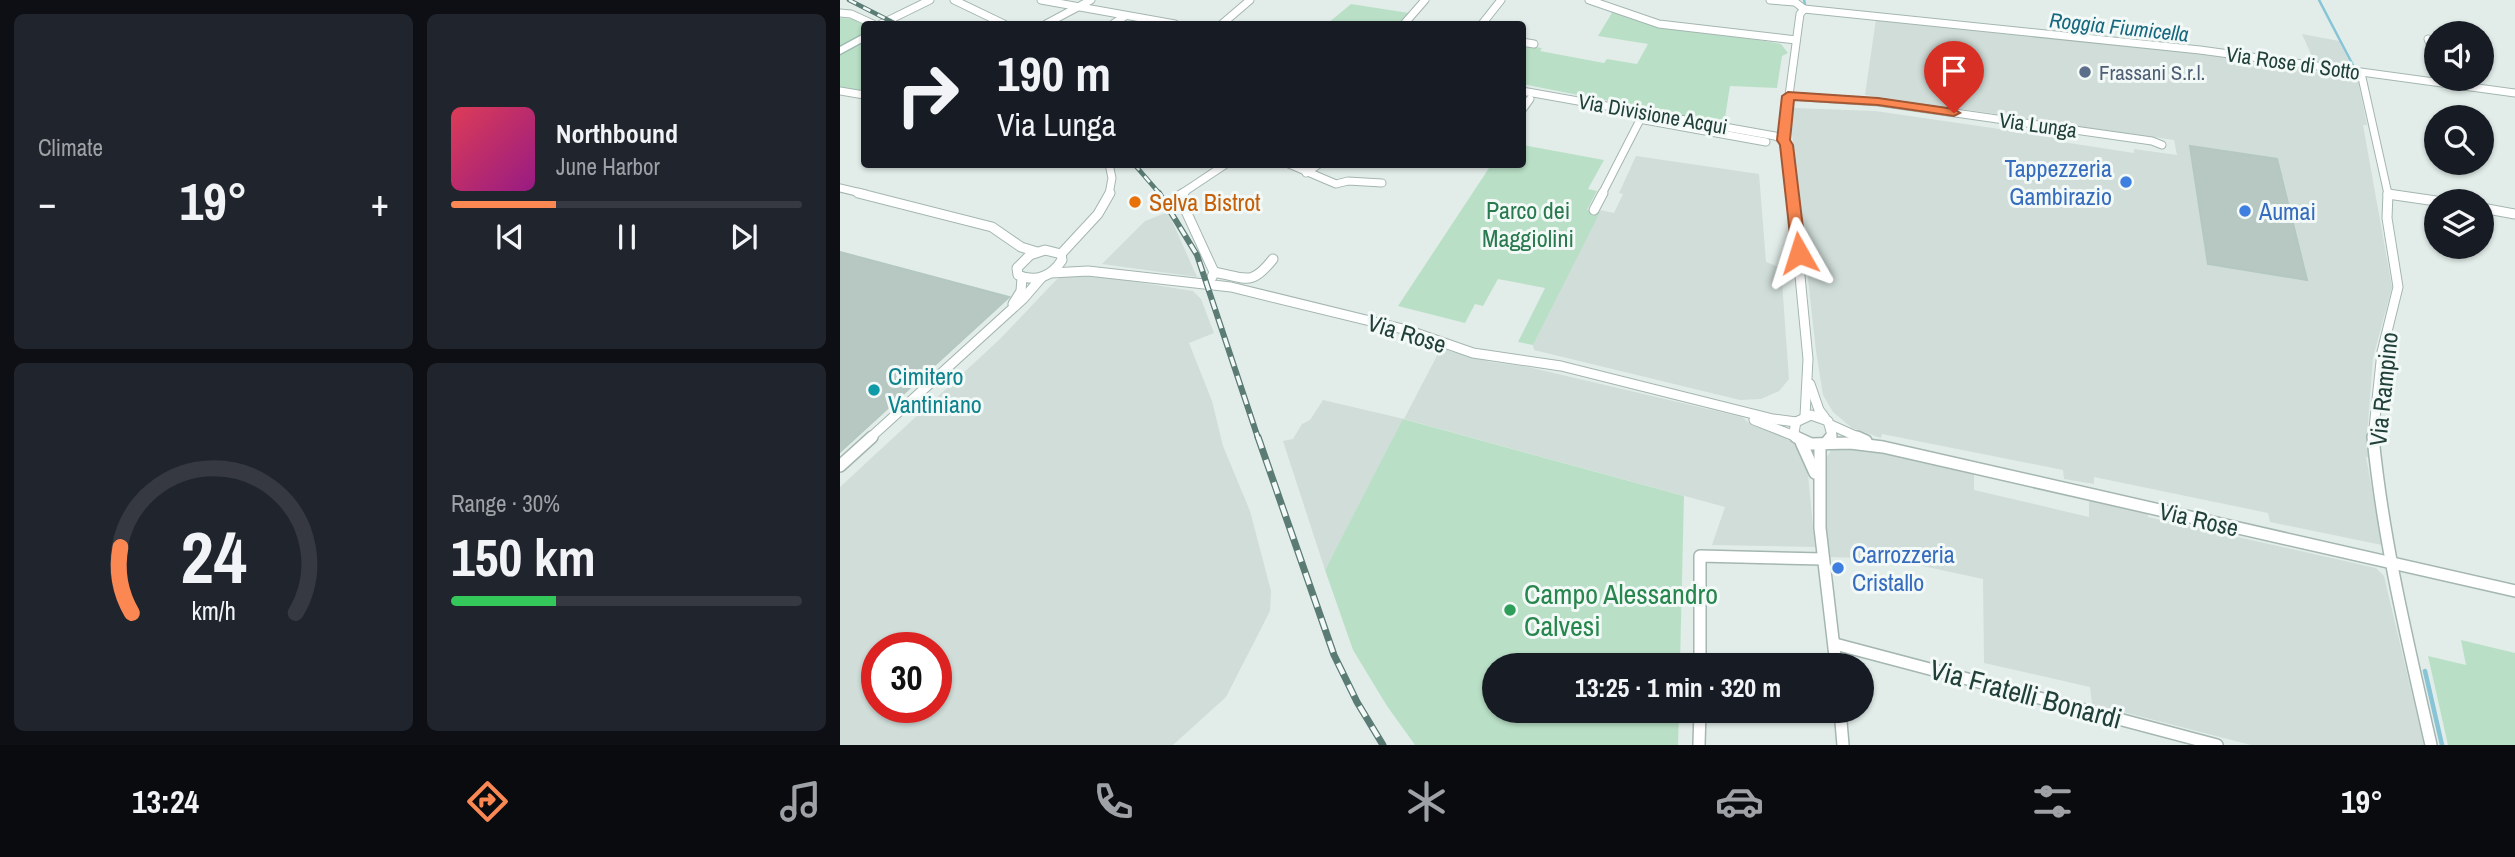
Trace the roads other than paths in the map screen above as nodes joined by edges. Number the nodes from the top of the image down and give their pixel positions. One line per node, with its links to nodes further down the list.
1 (930, 0): 15 (street)
2 (954, 0): 16 (street)
3 (1041, 0): 10 (street)
4 (1090, 0): 10 (street)
5 (1250, 0): 20 (street)
6 (1425, 0): 21 (street)
7 (1501, 0): 22 (street)
8 (1589, 0): 24 (street)
9 (1770, 0): 11 (street)
10 (1076, 8): 13 (street); 17 (street)
11 (1804, 9): 24 (street); 28 (street, Via Rose di Sotto)
12 (840, 15): 14 (street)
13 (1125, 16): 18 (street); 19 (street)
14 (867, 21)
15 (887, 21)
16 (998, 21)
17 (1052, 21)
18 (1118, 21)
19 (1156, 21)
20 (1226, 21)
21 (1407, 21)
22 (1484, 21)
23 (861, 39): 27 (main road)
24 (1796, 40): 35 (street)
25 (1526, 43): 26 (street)
26 (1534, 44)
27 (840, 51)
28 (2361, 73): 29 (street, Via Rose di Sotto); 48 (street, Via Rampino)
29 (2424, 80)
30 (2494, 90): 33 (street, Via Rose di Sotto)
31 (840, 91): 34 (street)
32 (1526, 92): 37 (street, Via Divisione Acqui)
33 (2515, 93)
34 (861, 94)
35 (1788, 96): 38 (street); 40 (street, Via Lunga)
36 (1526, 98): 37 (street, Via Divisione Acqui)
37 (1643, 116): 38 (street, Via Divisione Acqui); 39 (street, Via Divisione Acqui); 50 (street)
38 (1783, 140): 63 (street)
39 (1766, 142)
40 (2162, 145)
41 (1110, 168): 54 (street)
42 (1220, 168): 57 (street)
43 (1297, 168): 45 (street)
44 (1313, 168): 45 (street)
45 (1306, 173): 46 (street)
46 (1382, 183)
47 (840, 188): 53 (street, Via Rose)
48 (2388, 194): 49 (street); 73 (street, Via Rampino)
49 (2424, 199)
50 (1594, 210)
51 (2494, 210): 52 (street)
52 (2515, 214)
53 (1004, 233): 55 (street, Via Rose); 58 (street)
54 (1074, 236): 55 (street); 56 (street)
55 (1041, 251): 56 (street, Via Rose); 58 (street)
56 (1061, 257): 59 (street, Via Rose); 60 (street)
57 (1273, 259)
58 (1019, 263): 61 (street)
59 (1088, 271): 60 (street, Via Rose); 64 (street, Via Rose)
60 (1047, 275): 61 (street, Via Rose); 62 (street)
61 (1021, 278): 62 (street)
62 (1006, 313): 70 (street)
63 (1808, 373): 65 (street); 66 (street)
64 (1725, 407): 65 (street, Via Rose); 67 (street, Via Rose)
65 (1801, 419): 66 (street); 67 (street)
66 (1829, 423): 68 (street); 69 (street, Via Rose)
67 (1799, 439): 68 (street); 71 (street)
68 (1823, 445): 69 (street, Via Rose); 71 (street)
69 (1883, 447): 73 (street, Via Rose)
70 (840, 466)
71 (1817, 478): 72 (street)
72 (1823, 559): 75 (street); 76 (street)
73 (2390, 561): 74 (street, Via Rose); 84 (street, Via Rampino)
74 (2515, 591)
75 (1835, 644): 77 (street); 80 (street, Via Fratelli Bonardi)
76 (1700, 653)
77 (1835, 653)
78 (1699, 723): 81 (street)
79 (1841, 723): 82 (street)
80 (2201, 743): 83 (street, Via Fratelli Bonardi)
81 (1699, 745)
82 (1843, 745)
83 (2217, 745)
84 (2431, 745)

